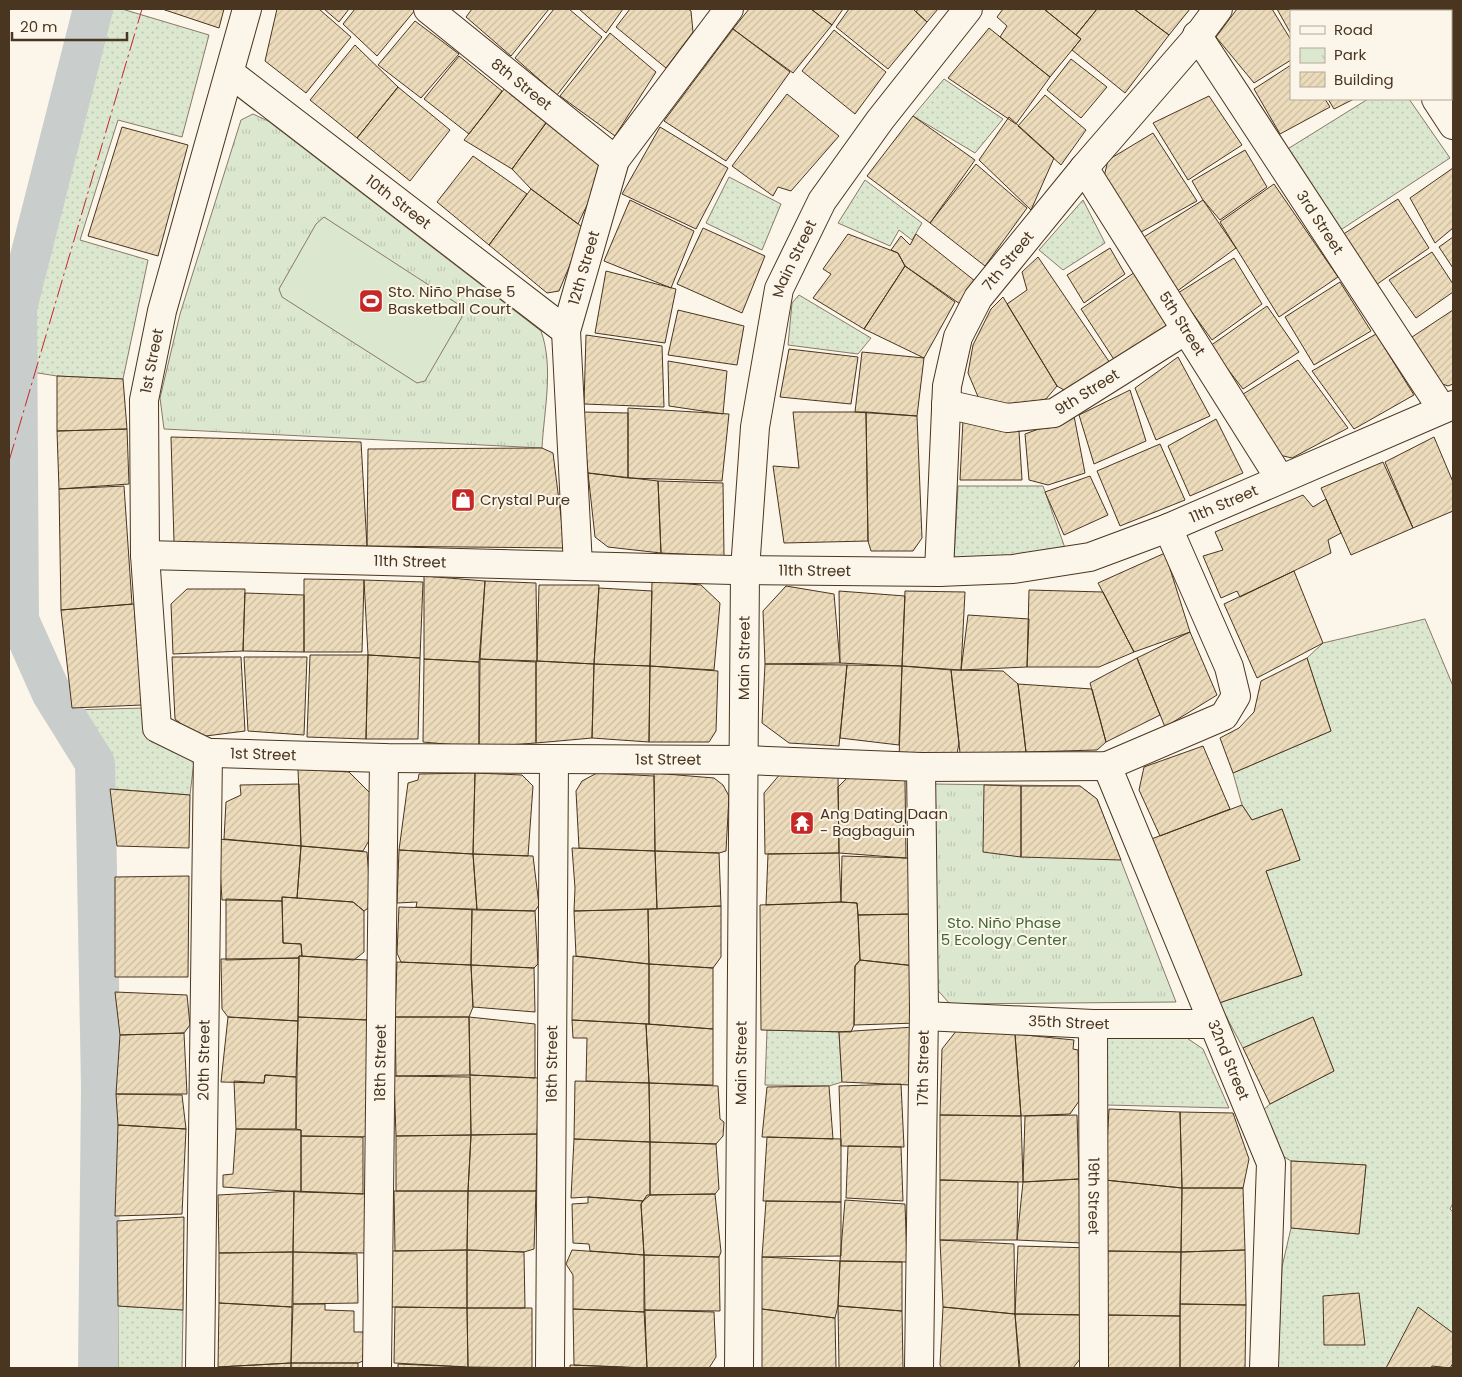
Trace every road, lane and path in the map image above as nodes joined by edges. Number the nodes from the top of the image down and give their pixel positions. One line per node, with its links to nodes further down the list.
1 (247, 9): 7 (street, 1st Street)
2 (428, 9): 10 (street, 8th Street)
3 (968, 9): 20 (street, Main Street)
4 (1218, 9): 6 (street, 7th Street)
5 (717, 13): 10 (street, 12th Street)
6 (1197, 36): 11 (street, 7th Street); 15 (street, 3rd Street)
7 (230, 74): 13 (street, 10th Street); 18 (street, 1st Street)
8 (1437, 100): 9 (street)
9 (1453, 125)
10 (615, 160): 13 (street, 12th Street)
11 (1084, 168): 12 (street, 5th Street); 14 (street, 7th Street)
12 (1186, 330): 14 (street, 9th Street); 16 (street, 5th Street)
13 (566, 331): 19 (street, 12th Street)
14 (946, 404): 21 (street, 7th Street)
15 (1448, 407): 16 (street, 11th Street)
16 (1280, 479): 17 (street, 11th Street)
17 (1168, 528): 21 (street, 11th Street); 26 (street)
18 (145, 555): 19 (street, 11th Street); 22 (street, 1st Street)
19 (578, 566): 20 (street, 11th Street)
20 (745, 570): 21 (street, 11th Street); 25 (street, Main Street)
21 (939, 572)
22 (208, 753): 23 (street, 1st Street); 31 (street, 20th Street)
23 (384, 758): 24 (street, 1st Street); 32 (street, 18th Street)
24 (554, 759): 25 (street, 1st Street); 33 (street, 16th Street)
25 (744, 760): 27 (street, 1st Street); 34 (street, Main Street)
26 (1107, 766): 27 (street, 1st Street); 30 (street, 32nd Street)
27 (921, 767): 28 (street, 17th Street)
28 (924, 1016): 29 (street, 35th Street); 35 (street, 17th Street)
29 (1093, 1024): 30 (street, 35th Street); 36 (street, 19th Street)
30 (1213, 1024): 37 (street, 32nd Street)
31 (200, 1368)
32 (377, 1368)
33 (550, 1368)
34 (739, 1368)
35 (919, 1368)
36 (1094, 1368)
37 (1264, 1368)

